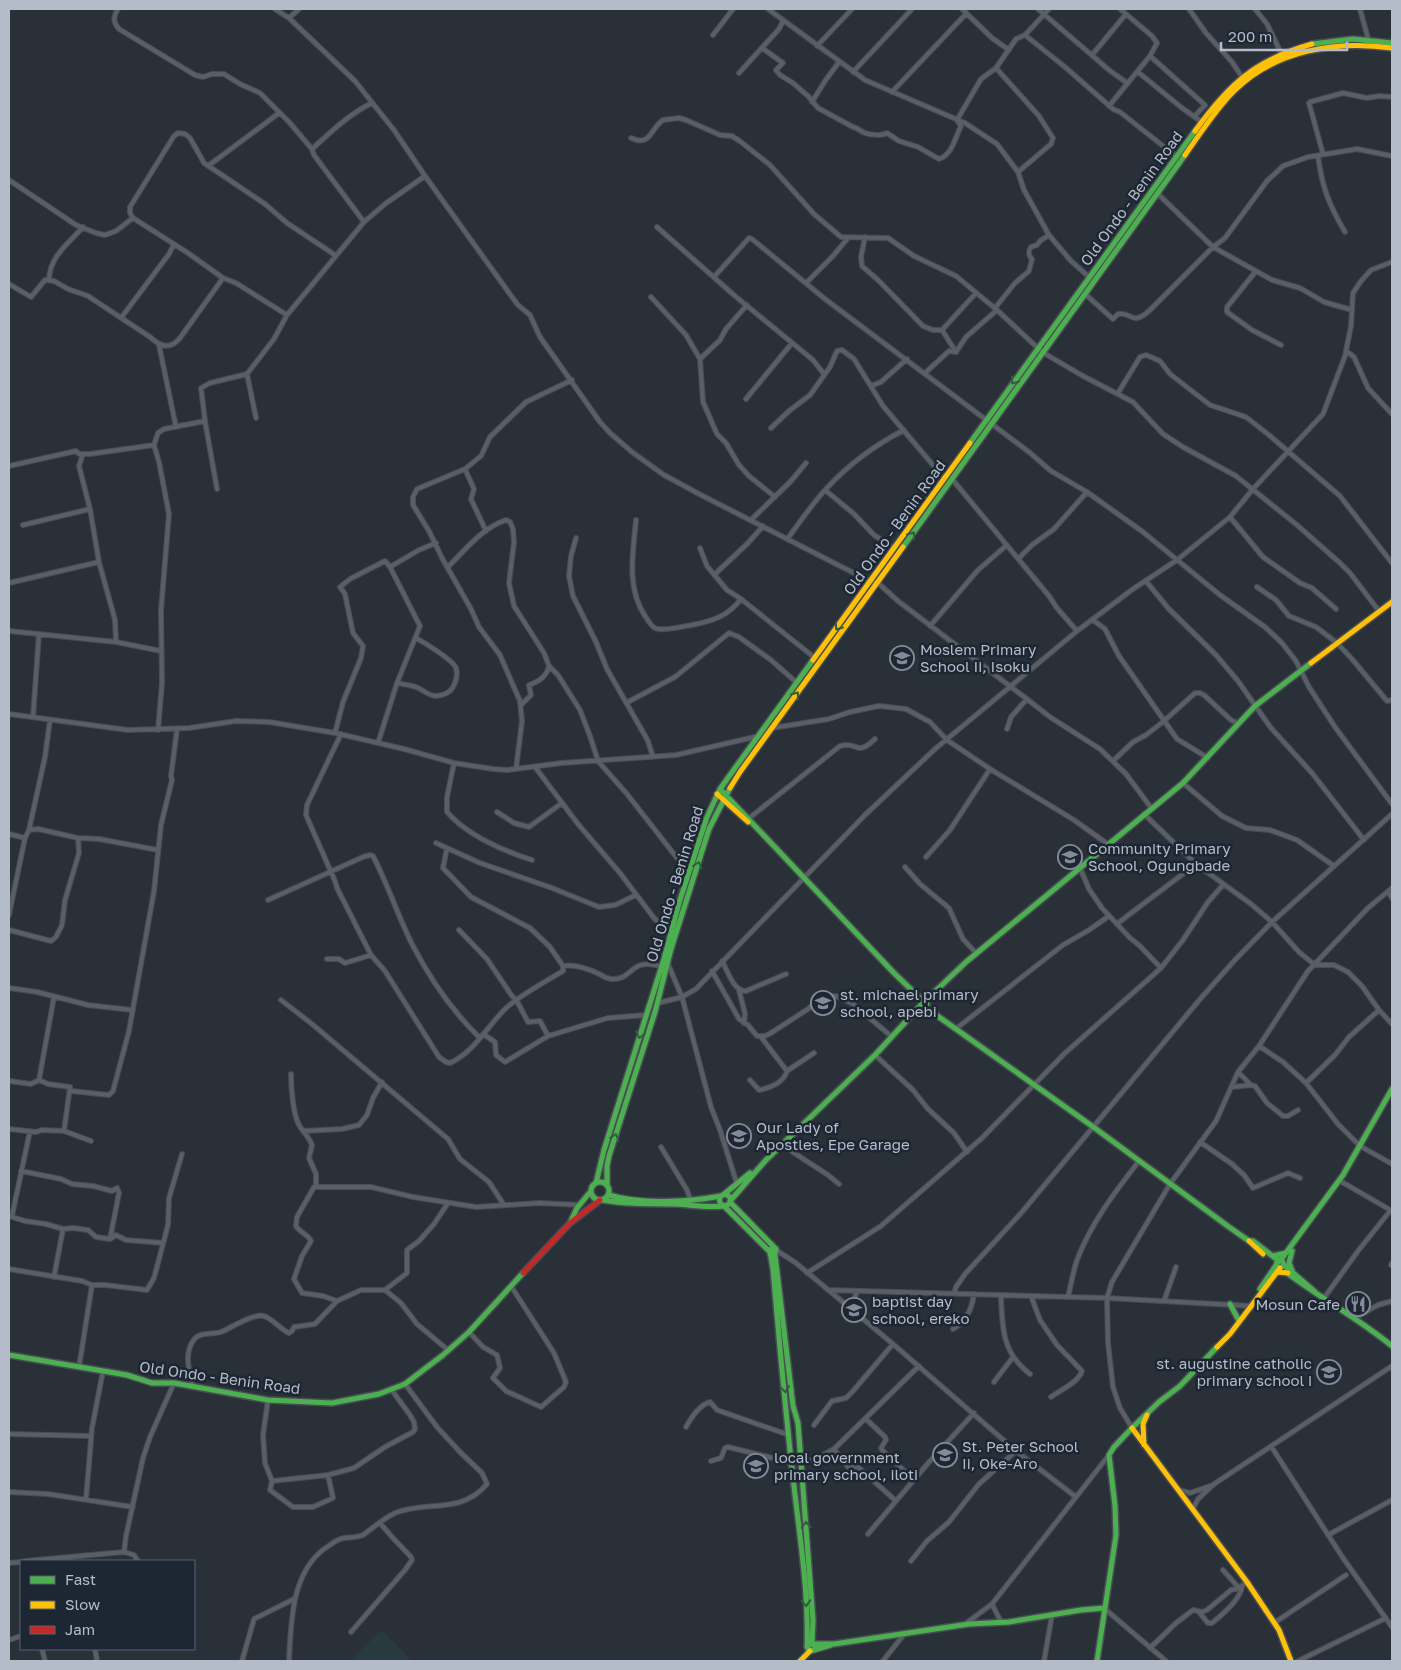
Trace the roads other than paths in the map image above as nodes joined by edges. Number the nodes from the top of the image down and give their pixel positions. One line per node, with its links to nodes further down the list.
1 (118, 9): 43 (street)
2 (275, 9): 18 (street)
3 (299, 9): 18 (street)
4 (734, 9): 20 (street)
5 (768, 9): 19 (street)
6 (852, 9): 24 (street)
7 (912, 9): 33 (street)
8 (962, 9): 17 (street)
9 (1038, 9): 16 (street)
10 (1049, 9): 16 (street)
11 (1120, 9): 15 (street)
12 (1256, 9): 29 (street)
13 (1360, 9): 22 (street)
14 (1193, 10): 36 (street)
15 (1126, 14): 28 (street); 30 (street)
16 (1044, 15): 21 (street); 28 (street)
17 (970, 17): 27 (street); 38 (street)
18 (289, 18): 41 (street)
19 (783, 20): 24 (street); 25 (street)
20 (713, 34)
21 (1026, 34): 27 (street); 42 (street)
22 (1369, 41): 23 (main road, Old Ondo - Benin Road); 26 (main road, Old Ondo - Benin Road); 29 (main road, Old Ondo - Benin Road); 56 (main road, Old Ondo - Benin Road)
23 (1392, 43)
24 (817, 46): 31 (street)
25 (762, 48): 35 (street); 40 (street)
26 (1392, 48)
27 (1009, 50): 32 (street)
28 (1092, 55): 37 (street)
29 (1282, 55): 36 (main road, Old Ondo - Benin Road)
30 (1150, 56): 34 (street); 44 (street)
31 (839, 62): 33 (street); 40 (street)
32 (996, 68): 45 (street); 53 (street)
33 (853, 72): 38 (street)
34 (1138, 72): 37 (street); 44 (street)
35 (739, 74)
36 (1242, 77): 46 (main road, Old Ondo - Benin Road)
37 (1127, 83): 42 (street)
38 (892, 92): 45 (street)
39 (1392, 97): 49 (street)
40 (812, 102): 45 (street)
41 (372, 103): 48 (street); 54 (street)
42 (1109, 106): 51 (street)
43 (279, 113): 48 (street); 52 (street)
44 (1194, 116): 46 (street)
45 (957, 120): 53 (street)
46 (1202, 122): 51 (main road, Old Ondo - Benin Road)
47 (631, 138): 65 (street)
48 (312, 149): 59 (street)
49 (1321, 155): 50 (street); 62 (street); 67 (street)
50 (1392, 156)
51 (1177, 157): 57 (main road, Old Ondo - Benin Road)
52 (208, 166): 58 (street); 68 (street)
53 (1018, 172): 63 (street)
54 (425, 176): 59 (street); 97 (street)
55 (9, 180): 60 (street)
56 (1157, 193): 57 (main road, Old Ondo - Benin Road); 67 (street)
57 (1151, 198): 72 (main road, Old Ondo - Benin Road); 78 (main road, Old Ondo - Benin Road)
58 (133, 218): 60 (street); 66 (street)
59 (364, 222): 68 (street)
60 (83, 227): 74 (street)
61 (657, 227): 71 (street)
62 (1345, 232)
63 (1049, 235): 72 (street); 81 (street)
64 (865, 236): 65 (street); 77 (street); 85 (street)
65 (848, 238): 75 (street)
66 (174, 244): 73 (street); 84 (street)
67 (1213, 247): 70 (street); 78 (street)
68 (335, 255): 83 (street)
69 (1392, 262): 82 (street)
70 (1256, 271): 82 (street); 88 (street)
71 (714, 277): 75 (street); 80 (street)
72 (1089, 277): 89 (main road, Old Ondo - Benin Road)
73 (223, 278): 83 (street); 87 (street)
74 (49, 279): 76 (street); 84 (street)
75 (806, 282): 93 (street)
76 (9, 284)
77 (976, 293): 81 (street); 85 (street)
78 (1085, 294): 89 (main road, Old Ondo - Benin Road)
79 (651, 297): 92 (street)
80 (746, 305): 86 (street); 92 (street)
81 (996, 309): 89 (street); 91 (street)
82 (1352, 310): 90 (street)
83 (287, 315): 95 (street)
84 (121, 318): 87 (street)
85 (942, 330): 91 (street)
86 (792, 342): 96 (street); 100 (street)
87 (159, 345): 106 (street)
88 (1281, 345)
89 (1040, 350): 99 (street); 103 (main road, Old Ondo - Benin Road, one-way to 103); 105 (main road, Old Ondo - Benin Road)
90 (1346, 350): 101 (street); 110 (street)
91 (956, 352): 94 (street)
92 (700, 358): 121 (street)
93 (907, 359): 94 (street); 98 (street)
94 (925, 372): 103 (street)
95 (247, 374): 102 (street); 104 (street)
96 (824, 374): 98 (street); 107 (street)
97 (572, 380): 114 (street); 125 (street)
98 (871, 386): 108 (street)
99 (1118, 393): 110 (street); 118 (street)
100 (746, 400)
101 (1392, 414)
102 (256, 418)
103 (985, 420): 105 (street); 115 (main road, Old Ondo - Benin Road)
104 (204, 421): 106 (street); 117 (street)
105 (992, 424): 116 (main road, Old Ondo - Benin Road); 120 (street)
106 (176, 428): 109 (street)
107 (771, 428)
108 (904, 430): 115 (street); 119 (street)
109 (154, 445): 111 (street); 159 (street)
110 (1289, 452): 118 (street); 138 (street)
111 (83, 454): 113 (street); 122 (street)
112 (806, 463): 121 (street)
113 (9, 466)
114 (465, 469): 128 (street); 131 (street)
115 (944, 478): 134 (main road, Old Ondo - Benin Road)
116 (952, 479): 132 (street); 145 (main road, Old Ondo - Benin Road, one-way to 116)
117 (217, 489)
118 (1253, 489): 123 (street); 150 (street)
119 (825, 490): 130 (street); 134 (street)
120 (1087, 492): 135 (street); 136 (street)
121 (775, 497): 125 (street)
122 (90, 509): 126 (street); 137 (street)
123 (1230, 517): 136 (street); 149 (street)
124 (636, 520): 147 (street)
125 (751, 520): 127 (street)
126 (24, 525)
127 (763, 526): 130 (street); 141 (street)
128 (486, 531): 140 (street); 161 (street)
129 (576, 538): 168 (street)
130 (788, 538): 142 (street)
131 (436, 543): 139 (street); 140 (street)
132 (1007, 545): 135 (street); 152 (street)
133 (700, 548): 141 (street)
134 (894, 548): 142 (main road, Old Ondo - Benin Road)
135 (1018, 559): 154 (street)
136 (1177, 560): 143 (street); 162 (street)
137 (99, 562): 144 (street); 157 (street)
138 (1392, 563)
139 (390, 567): 156 (street); 180 (street)
140 (448, 567): 169 (street)
141 (714, 575): 147 (street)
142 (870, 581): 145 (street); 160 (main road, Old Ondo - Benin Road, one-way to 160)
143 (1146, 581): 151 (street); 170 (street)
144 (9, 582)
145 (877, 582): 152 (street); 176 (main road, Old Ondo - Benin Road, one-way to 145)
146 (1257, 587): 158 (street)
147 (741, 599): 160 (street)
148 (1392, 602): 150 (main road)
149 (1336, 609)
150 (1379, 612): 158 (main road)
151 (1093, 620): 154 (street); 174 (street)
152 (930, 626): 165 (street)
153 (9, 630): 155 (street)
154 (1077, 631): 165 (street)
155 (40, 634): 157 (street); 172 (street)
156 (416, 638): 163 (street); 163 (street)
157 (116, 642): 159 (street)
158 (1336, 643): 162 (main road); 167 (street)
159 (161, 650): 179 (street)
160 (814, 658): 164 (main road, Old Ondo - Benin Road)
161 (550, 666): 169 (street); 189 (street)
162 (1300, 670): 170 (main road); 200 (street)
163 (397, 683): 186 (street)
164 (797, 683): 168 (street); 182 (main road, Old Ondo - Benin Road)
165 (1010, 686): 166 (street); 185 (street)
166 (1027, 699): 178 (street); 190 (street)
167 (1392, 700)
168 (626, 703): 187 (street)
169 (521, 705): 193 (street)
170 (1255, 706): 175 (main road); 211 (street)
171 (9, 714): 172 (street)
172 (33, 718): 173 (street)
173 (50, 720): 179 (street); 207 (street)
174 (1164, 721): 175 (street); 188 (street); 190 (street)
175 (1237, 723): 188 (main road)
176 (772, 728): 183 (main road, Old Ondo - Benin Road); 185 (street)
177 (177, 729): 179 (street); 180 (street); 215 (street)
178 (1008, 729)
179 (158, 730)
180 (335, 733): 181 (street)
181 (341, 734): 186 (street); 222 (street)
182 (759, 736): 183 (street); 187 (street); 196 (main road, Old Ondo - Benin Road)
183 (766, 736): 197 (main road, Old Ondo - Benin Road)
184 (874, 739): 205 (street)
185 (947, 740): 194 (street); 224 (street)
186 (378, 743): 191 (street)
187 (653, 757): 189 (street)
188 (1208, 758): 195 (main road)
189 (598, 761): 192 (street); 223 (street)
190 (1113, 761): 201 (street)
191 (454, 763): 193 (street); 217 (street)
192 (535, 767): 193 (street); 199 (street)
193 (516, 769)
194 (990, 770): 213 (street); 216 (street)
195 (1184, 783): 201 (main road); 219 (street)
196 (718, 791): 197 (main road); 198 (main road); 223 (main road, Old Ondo - Benin Road)
197 (726, 794): 198 (main road, Old Ondo - Benin Road); 205 (main road)
198 (723, 800): 206 (main road); 244 (main road, Old Ondo - Benin Road, one-way to 198)
199 (562, 802): 202 (street); 228 (street)
200 (1392, 804)
201 (1152, 809): 203 (main road)
202 (497, 812)
203 (1144, 814): 213 (main road); 218 (street)
204 (1392, 814): 211 (street)
205 (748, 818): 206 (main road)
206 (752, 824): 224 (main road)
207 (29, 830): 209 (street); 210 (street)
208 (9, 834): 209 (street)
209 (25, 838): 231 (street)
210 (78, 838): 215 (street); 236 (street)
211 (1364, 840): 219 (street)
212 (436, 842): 214 (street)
213 (1109, 845): 221 (main road)
214 (447, 848): 228 (street); 243 (street)
215 (158, 850): 256 (street)
216 (926, 856)
217 (532, 860)
218 (1196, 864): 225 (street); 234 (street)
219 (1334, 866): 233 (street)
220 (906, 867): 239 (street)
221 (1080, 868): 232 (street); 239 (main road)
222 (331, 872): 230 (street); 238 (street); 263 (street)
223 (688, 872): 237 (main road, Old Ondo - Benin Road)
224 (804, 878): 241 (street); 255 (main road)
225 (1223, 885): 233 (street); 245 (street)
226 (1392, 888): 227 (street)
227 (1388, 892): 229 (street); 242 (street)
228 (636, 895): 237 (street)
229 (1392, 898)
230 (268, 900)
231 (9, 915)
232 (1109, 916): 234 (street); 261 (street)
233 (1272, 922): 242 (street); 284 (street)
234 (1118, 923): 245 (street)
235 (459, 930): 253 (street)
236 (9, 931)
237 (670, 933): 244 (main road, Old Ondo - Benin Road)
238 (371, 954): 240 (street); 263 (street)
239 (976, 954): 255 (main road)
240 (327, 959)
241 (722, 961): 246 (street); 249 (street)
242 (1315, 965): 257 (street); 266 (street)
243 (563, 966): 244 (street); 253 (street)
244 (665, 966): 251 (street); 254 (main road, Old Ondo - Benin Road); 258 (main road, Old Ondo - Benin Road)
245 (1161, 968): 277 (street)
246 (712, 971): 251 (street); 259 (street)
247 (786, 974): 249 (street)
248 (9, 988): 250 (street)
249 (739, 990): 259 (street)
250 (54, 997): 256 (street); 272 (street)
251 (682, 997): 254 (street); 303 (street)
252 (281, 1000): 275 (street)
253 (517, 1001): 263 (street); 264 (street)
254 (658, 1003): 306 (main road, Old Ondo - Benin Road, one-way to 254)
255 (924, 1004): 261 (main road); 262 (main road)
256 (132, 1010): 281 (street)
257 (1379, 1010): 260 (street); 276 (street)
258 (646, 1015): 264 (street); 302 (main road, Old Ondo - Benin Road, one-way to 302)
259 (744, 1023): 265 (street)
260 (1392, 1024)
261 (957, 1028): 277 (main road)
262 (894, 1035): 265 (street); 268 (main road)
263 (482, 1036): 264 (street)
264 (548, 1036)
265 (761, 1037): 269 (street)
266 (1259, 1046): 270 (street); 276 (street)
267 (814, 1053): 269 (street)
268 (875, 1055): 291 (main road); 294 (street)
269 (787, 1071): 273 (street)
270 (1238, 1072): 278 (street); 279 (street)
271 (291, 1074): 288 (street)
272 (39, 1080): 274 (street); 281 (street)
273 (750, 1080)
274 (9, 1081)
275 (382, 1082): 288 (street); 315 (street)
276 (1306, 1083): 293 (street)
277 (1033, 1085): 284 (main road); 294 (street)
278 (1251, 1085): 279 (street); 283 (street)
279 (1232, 1087): 290 (street)
280 (1392, 1089): 293 (main road)
281 (71, 1091): 287 (street)
282 (1392, 1095): 293 (main road)
283 (1298, 1110)
284 (1093, 1127): 297 (main road); 339 (street)
285 (9, 1129): 286 (street)
286 (30, 1131): 287 (street); 299 (street)
287 (64, 1131): 289 (street)
288 (304, 1131): 307 (street)
289 (91, 1141)
290 (1200, 1142): 300 (street); 305 (street)
291 (782, 1145): 296 (main road); 304 (street)
292 (661, 1147): 312 (street)
293 (1361, 1147): 298 (street); 301 (main road); 326 (main road)
294 (967, 1152): 331 (street)
295 (182, 1154): 324 (street)
296 (766, 1160): 303 (main road); 313 (main road)
297 (1139, 1161): 305 (main road); 343 (street)
298 (1392, 1164)
299 (21, 1171): 319 (street); 322 (street)
300 (1300, 1178)
301 (1342, 1182): 318 (street); 326 (main road)
302 (596, 1183): 306 (main road); 308 (main road, Old Ondo - Benin Road)
303 (737, 1184): 310 (main road)
304 (839, 1184)
305 (1170, 1184): 323 (main road); 344 (street)
306 (607, 1185): 309 (main road, Old Ondo - Benin Road)
307 (316, 1187): 314 (street); 346 (street)
308 (591, 1191): 311 (main road); 316 (main road, Old Ondo - Benin Road)
309 (609, 1194): 311 (main road, Old Ondo - Benin Road); 312 (main road)
310 (722, 1195): 312 (main road); 313 (main road); 317 (main road)
311 (602, 1200): 317 (main road); 320 (main road, Old Ondo - Benin Road)
312 (691, 1200)
313 (730, 1201): 317 (main road); 325 (main road)
314 (448, 1203): 315 (street); 336 (street)
315 (504, 1204): 316 (street)
316 (580, 1205): 320 (main road, Old Ondo - Benin Road)
317 (724, 1206): 325 (main road)
318 (1391, 1211): 345 (street)
319 (10, 1216): 321 (street)
320 (570, 1223): 335 (main road, Old Ondo - Benin Road)
321 (63, 1229): 322 (street); 333 (street)
322 (110, 1239): 324 (street)
323 (1249, 1241): 327 (main road); 328 (main road)
324 (163, 1243): 334 (street)
325 (773, 1252): 331 (street); 381 (main road, one-way to 381); 389 (main road)
326 (1289, 1252): 327 (main road); 328 (main road); 332 (main road)
327 (1273, 1256): 328 (main road)
328 (1280, 1265): 332 (main road); 332 (main road); 350 (main road)
329 (1176, 1266): 347 (street)
330 (9, 1269): 333 (street)
331 (807, 1273): 337 (street)
332 (1290, 1273): 345 (main road)
333 (54, 1277): 334 (street)
334 (92, 1286): 364 (street)
335 (511, 1286): 355 (main road, Old Ondo - Benin Road); 355 (street)
336 (385, 1290): 346 (street); 359 (street)
337 (828, 1290): 338 (street); 351 (street)
338 (858, 1291): 339 (street); 351 (street)
339 (954, 1294): 340 (street)
340 (974, 1294): 341 (street); 354 (street)
341 (1001, 1295): 342 (street); 361 (street)
342 (1030, 1296): 343 (street); 372 (street)
343 (1068, 1298): 344 (street)
344 (1107, 1298): 347 (street); 379 (street)
345 (1324, 1298): 352 (main road)
346 (337, 1301): 370 (street)
347 (1164, 1301): 349 (street)
348 (1392, 1301): 352 (street)
349 (1230, 1304): 350 (street); 353 (main road)
350 (1250, 1306): 353 (main road); 356 (main road)
351 (851, 1309): 357 (street)
352 (1355, 1318): 358 (main road)
353 (1238, 1319): 356 (main road)
354 (953, 1329)
355 (468, 1332): 359 (main road, Old Ondo - Benin Road)
356 (1224, 1339): 375 (main road)
357 (892, 1344): 362 (street); 377 (street)
358 (1392, 1346)
359 (448, 1350): 369 (main road, Old Ondo - Benin Road)
360 (9, 1355): 364 (main road, Old Ondo - Benin Road)
361 (1013, 1357): 366 (street); 367 (street)
362 (919, 1366): 374 (street); 376 (street)
363 (1392, 1366): 384 (street)
364 (79, 1368): 365 (main road, Old Ondo - Benin Road)
365 (103, 1371): 368 (main road, Old Ondo - Benin Road); 382 (street)
366 (1030, 1374)
367 (994, 1382)
368 (174, 1383): 370 (main road, Old Ondo - Benin Road); 401 (street)
369 (405, 1384): 371 (main road, Old Ondo - Benin Road); 403 (street)
370 (193, 1386): 373 (main road, Old Ondo - Benin Road)
371 (391, 1390): 373 (main road, Old Ondo - Benin Road); 391 (street)
372 (1051, 1397)
373 (268, 1400): 393 (street)
374 (974, 1413): 386 (street); 392 (street)
375 (1148, 1413): 379 (main road); 383 (main road)
376 (866, 1419): 385 (street); 392 (street)
377 (814, 1425)
378 (686, 1428): 381 (street)
379 (1132, 1428): 383 (main road); 387 (main road)
380 (9, 1434): 382 (street)
381 (790, 1435): 390 (main road)
382 (91, 1436): 398 (street)
383 (1144, 1445): 395 (main road)
384 (1271, 1446): 394 (street); 405 (street)
385 (834, 1449): 389 (street); 400 (street)
386 (1016, 1450): 397 (street); 410 (street)
387 (1109, 1455): 397 (street); 417 (main road)
388 (711, 1462): 390 (street)
389 (801, 1462): 427 (main road, one-way to 389)
390 (793, 1463): 427 (main road, one-way to 427)
391 (328, 1475): 393 (street); 393 (street)
392 (914, 1480): 400 (street)
393 (272, 1481)
394 (1214, 1484): 395 (street); 402 (street)
395 (1179, 1490): 402 (main road)
396 (9, 1492): 398 (street)
397 (1076, 1497): 416 (street)
398 (86, 1499): 401 (street)
399 (1392, 1500): 405 (street)
400 (896, 1501): 404 (street)
401 (133, 1507): 406 (street)
402 (1194, 1508): 413 (main road)
403 (380, 1523): 415 (street); 425 (street)
404 (868, 1534)
405 (1328, 1535): 420 (street)
406 (124, 1552): 407 (street); 409 (street)
407 (83, 1559): 408 (street)
408 (54, 1560)
409 (137, 1560)
410 (911, 1561)
411 (1223, 1570): 414 (street)
412 (1346, 1575): 422 (street)
413 (1248, 1582): 414 (street); 422 (main road)
414 (1240, 1588): 418 (street); 418 (street)
415 (294, 1600): 429 (street); 430 (street)
416 (992, 1604): 421 (street); 423 (street)
417 (1104, 1608): 419 (main road); 428 (street); 434 (main road)
418 (1199, 1612): 428 (street)
419 (1052, 1615): 421 (main road); 433 (street)
420 (1386, 1618): 424 (street); 437 (street)
421 (1001, 1622): 423 (main road)
422 (1274, 1623): 436 (main road)
423 (964, 1626): 426 (main road)
424 (1392, 1627)
425 (351, 1632)
426 (905, 1633): 427 (main road); 432 (street)
427 (811, 1647): 431 (main road)
428 (1150, 1648): 435 (street)
429 (242, 1661)
430 (288, 1661)
431 (800, 1661)
432 (883, 1661)
433 (1044, 1661)
434 (1097, 1661)
435 (1166, 1661)
436 (1291, 1661)
437 (1298, 1661)

